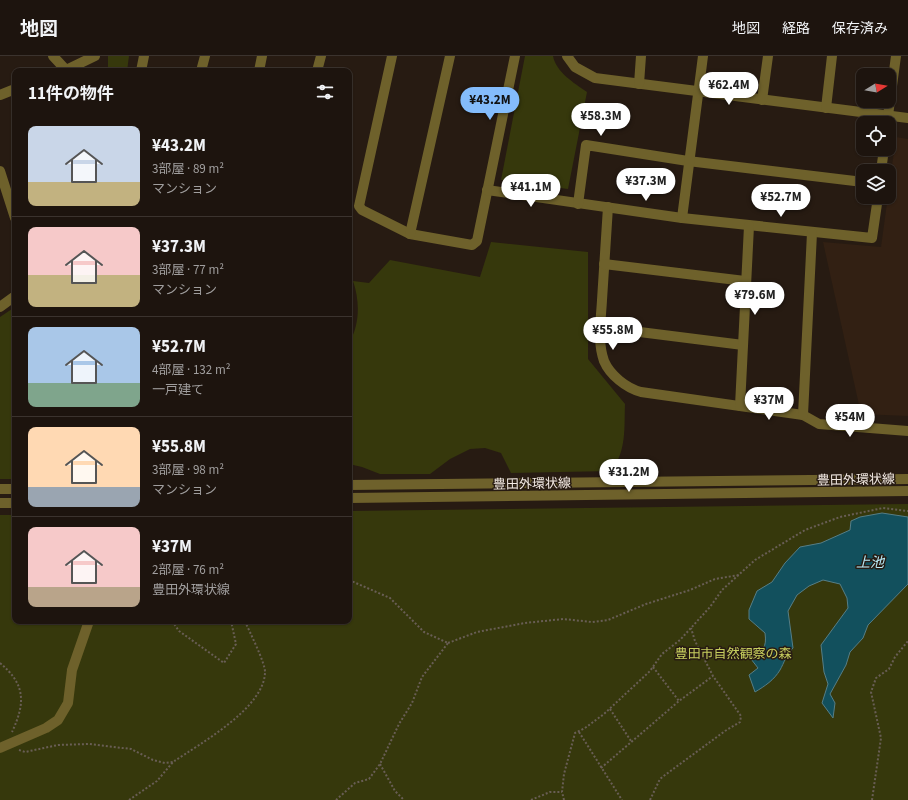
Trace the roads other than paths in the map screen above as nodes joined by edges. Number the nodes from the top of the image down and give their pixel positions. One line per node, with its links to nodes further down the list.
1 (53, 56): 16 (street)
2 (95, 56): 17 (street)
3 (144, 56): 18 (street)
4 (205, 56): 19 (street)
5 (262, 56): 20 (street)
6 (321, 56): 21 (street)
7 (392, 56): 41 (street)
8 (450, 56): 41 (street)
9 (515, 56): 33 (street)
10 (567, 56): 22 (street)
11 (641, 56): 22 (street)
12 (703, 56): 23 (street)
13 (768, 56): 24 (street)
14 (832, 56): 25 (street)
15 (896, 56): 27 (street)
16 (63, 68)
17 (71, 68)
18 (142, 68)
19 (203, 68)
20 (260, 68)
21 (318, 68)
22 (639, 84): 23 (street)
23 (698, 90): 24 (street); 30 (street)
24 (762, 100): 25 (street)
25 (826, 108): 26 (street)
26 (870, 116)
27 (887, 116)
28 (908, 118): 29 (street)
29 (896, 119)
30 (688, 161): 32 (street); 34 (street); 38 (street)
31 (0, 171): 37 (street)
32 (856, 181)
33 (487, 190): 34 (street); 41 (street)
34 (578, 204): 36 (street)
35 (877, 204): 40 (street)
36 (608, 207): 38 (street); 42 (street)
37 (12, 209)
38 (682, 218): 39 (street)
39 (749, 226): 40 (street); 43 (street)
40 (812, 233): 49 (street)
41 (410, 234)
42 (604, 264): 43 (street); 46 (street)
43 (745, 281): 47 (street)
44 (12, 298): 45 (street)
45 (1, 304)
46 (600, 327): 47 (street); 48 (street)
47 (743, 345): 48 (street)
48 (740, 406): 49 (street)
49 (803, 415): 50 (street)
50 (908, 430)
51 (908, 480): 52 (street, 豊田外環状線)
52 (352, 485)
53 (0, 489): 54 (street)
54 (12, 489)
55 (908, 491): 56 (street, 豊田外環状線)
56 (352, 498)
57 (0, 503): 58 (street)
58 (12, 503)
59 (88, 624): 60 (street)
60 (3, 746)

